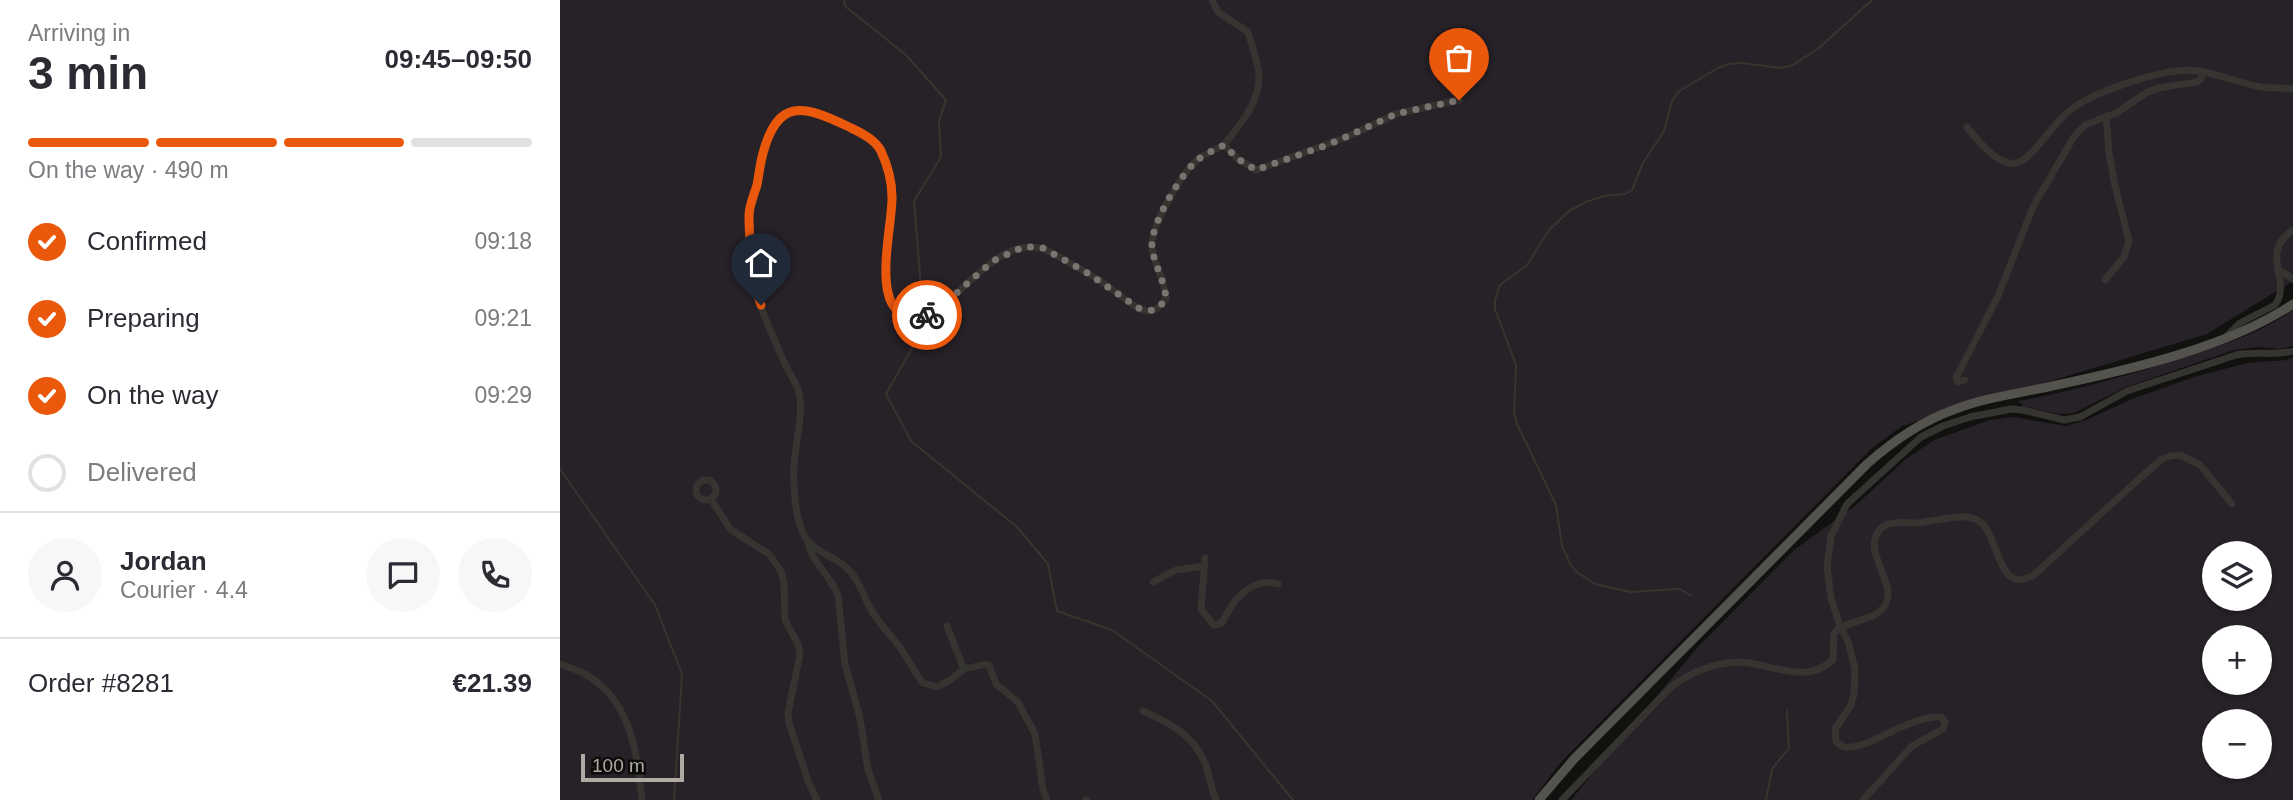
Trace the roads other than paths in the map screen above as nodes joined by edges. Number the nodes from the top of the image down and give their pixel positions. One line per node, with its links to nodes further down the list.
1 (1212, 0): 7 (street)
2 (2203, 72): 3 (street); 5 (street); 6 (street)
3 (2293, 89)
4 (1459, 100): 7 (street)
5 (2106, 116): 11 (street); 15 (street)
6 (1967, 127)
7 (1224, 145): 18 (street)
8 (2293, 230): 9 (street)
9 (2282, 272): 10 (street); 13 (street)
10 (2293, 279)
11 (2105, 280)
12 (2293, 304): 13 (main road)
13 (2226, 338): 31 (main road)
14 (2293, 351): 22 (street)
15 (1965, 380)
16 (711, 499): 27 (street)
17 (2232, 504): 22 (street)
18 (808, 541): 24 (street); 28 (street)
19 (1153, 582): 20 (street)
20 (1278, 584)
21 (947, 626): 24 (street)
22 (1840, 626): 32 (street); 33 (street)
23 (560, 664): 26 (street)
24 (965, 668): 29 (street)
25 (1143, 711): 30 (street)
26 (642, 800)
27 (817, 800)
28 (879, 800)
29 (1047, 800)
30 (1216, 800)
31 (1539, 800)
32 (1562, 800)
33 (1863, 800)

